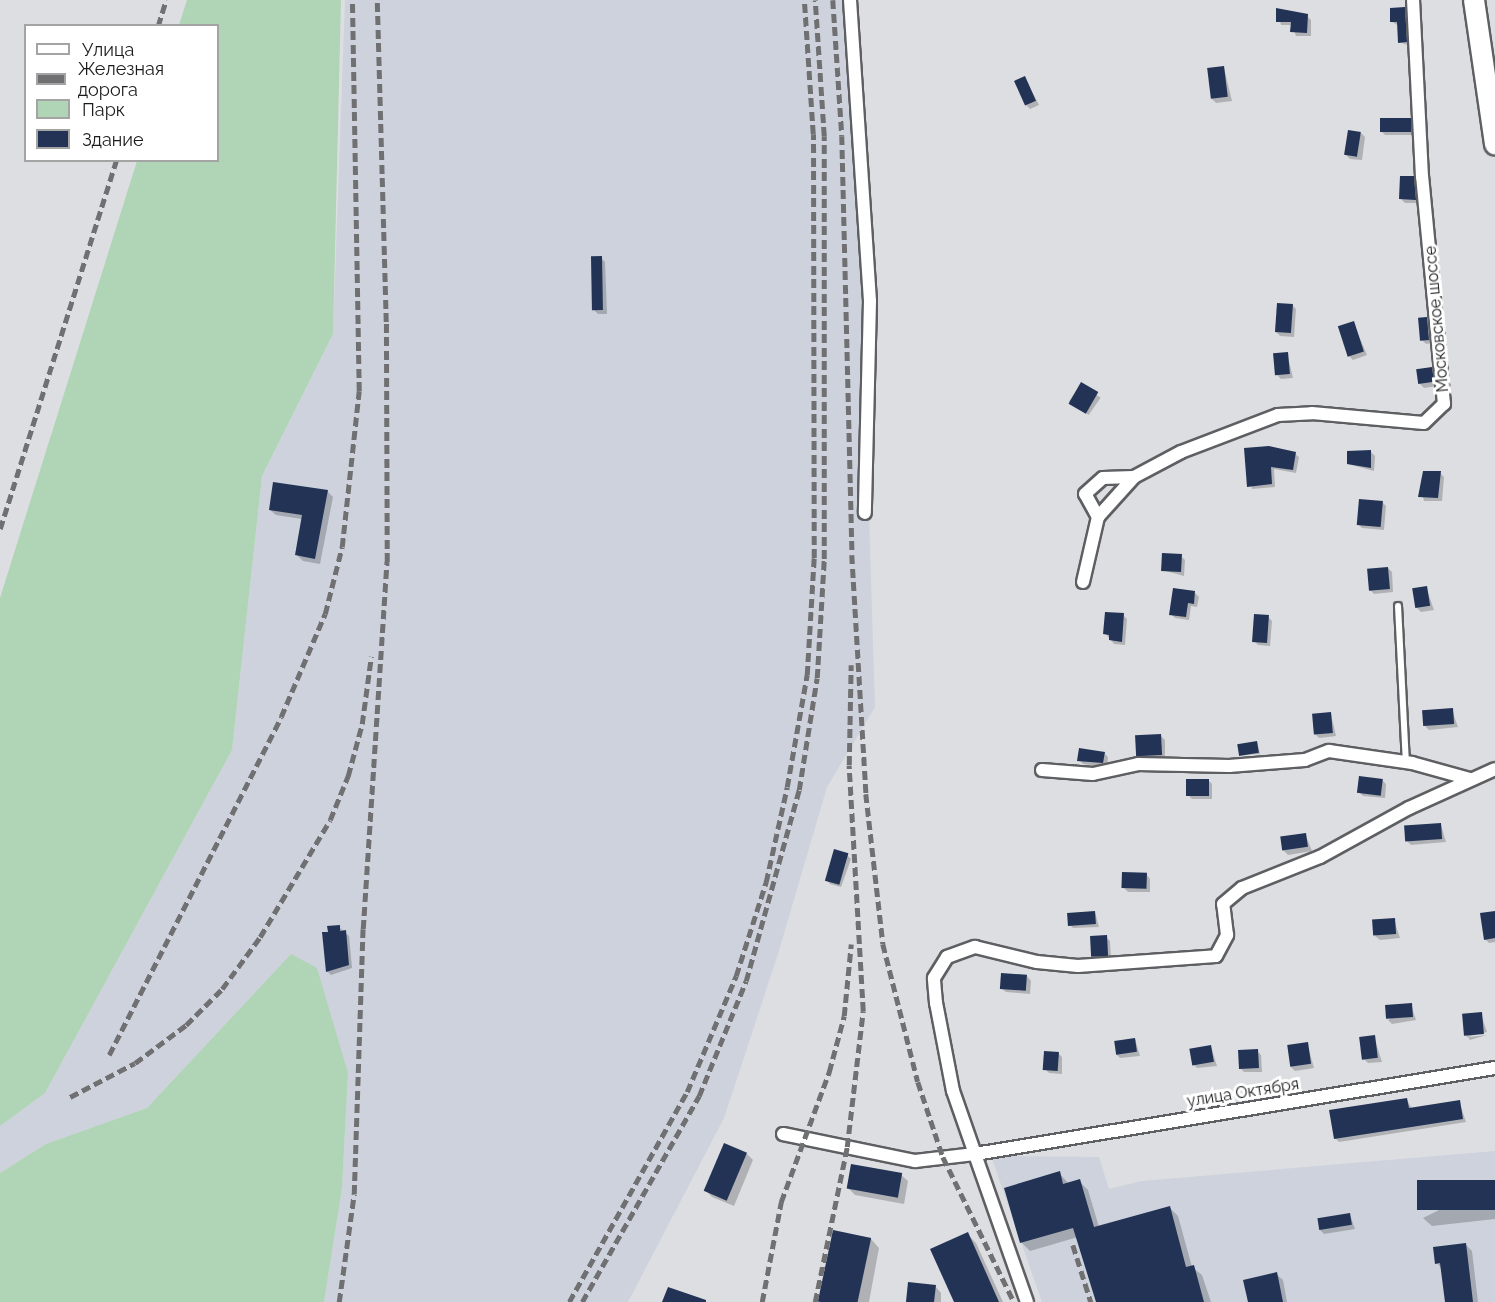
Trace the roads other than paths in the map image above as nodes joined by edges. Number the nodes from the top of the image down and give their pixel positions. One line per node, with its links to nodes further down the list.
1 (850, 0): 6 (street)
2 (1413, 0): 5 (street, Московское шоссе)
3 (1474, 0): 4 (main road)
4 (1495, 144)
5 (1134, 477): 7 (street, Московское шоссе); 7 (street)
6 (865, 513)
7 (1098, 518): 8 (street, Московское шоссе)
8 (1083, 582)
9 (1398, 606): 10 (lane)
10 (1406, 762): 12 (street); 13 (street)
11 (1495, 769): 13 (street)
12 (1042, 770)
13 (1470, 779): 16 (street)
14 (1495, 1068): 16 (street, улица Октября)
15 (783, 1134): 16 (street, улица Октября)
16 (975, 1154): 17 (street)
17 (1027, 1302)

